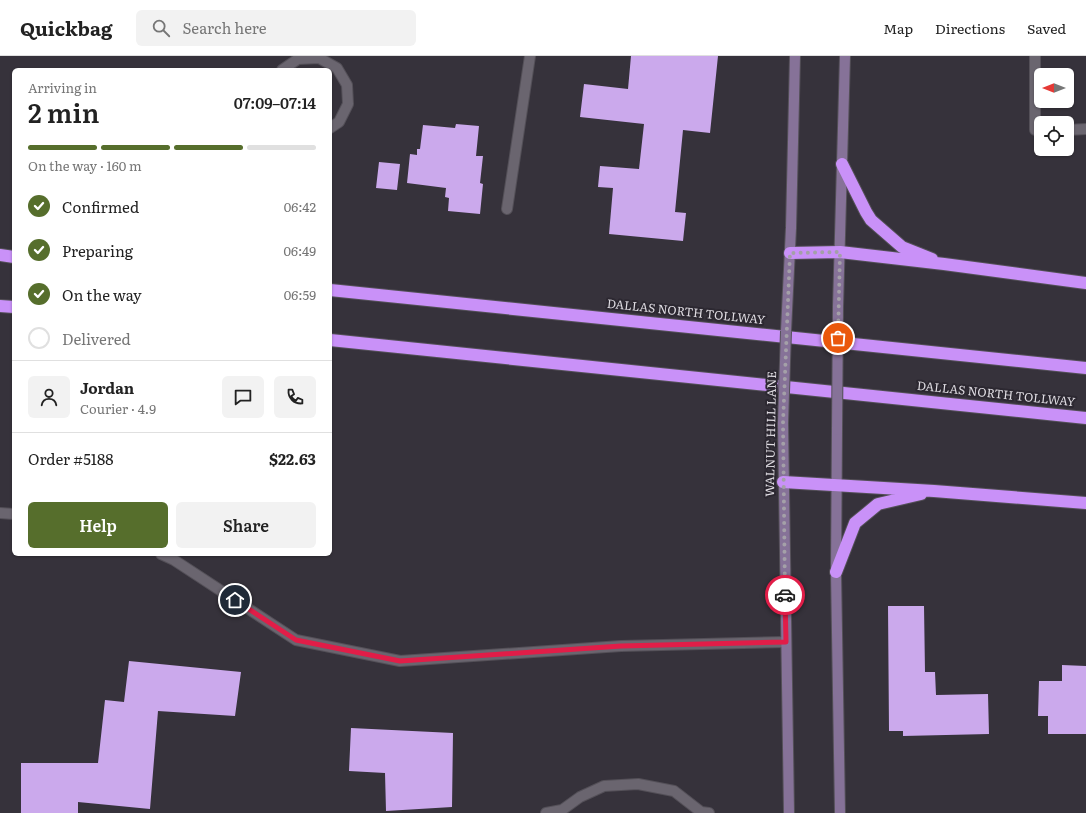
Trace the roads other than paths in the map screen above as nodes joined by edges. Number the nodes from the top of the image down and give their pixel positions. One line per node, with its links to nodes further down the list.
1 (530, 56): 12 (street)
2 (794, 56): 14 (main road, WALNUT HILL LANE)
3 (845, 56): 11 (main road)
4 (1035, 56): 7 (street)
5 (319, 57): 6 (street); 8 (street)
6 (285, 68)
7 (1035, 116)
8 (332, 127)
9 (1074, 130): 10 (street)
10 (1086, 130)
11 (842, 164): 13 (main road); 17 (highway)
12 (507, 209)
13 (840, 252): 14 (highway); 17 (highway); 26 (main road, bridge)
14 (790, 253): 25 (main road, WALNUT HILL LANE, bridge)
15 (0, 255): 16 (highway)
16 (12, 257)
17 (944, 264): 18 (highway)
18 (1086, 283)
19 (332, 290): 23 (highway, DALLAS NORTH TOLLWAY)
20 (0, 306): 21 (highway)
21 (12, 307)
22 (332, 340): 24 (highway, DALLAS NORTH TOLLWAY)
23 (1086, 368)
24 (1086, 418)
25 (783, 482): 26 (highway); 33 (main road, WALNUT HILL LANE)
26 (836, 485): 27 (highway); 32 (main road)
27 (934, 490): 28 (highway); 32 (highway)
28 (1086, 503)
29 (0, 513): 30 (street)
30 (12, 514)
31 (165, 556): 33 (street)
32 (836, 572): 38 (main road)
33 (786, 642): 37 (main road, WALNUT HILL LANE)
34 (567, 811): 35 (street); 36 (street)
35 (546, 813)
36 (703, 813)
37 (789, 813)
38 (840, 813)

